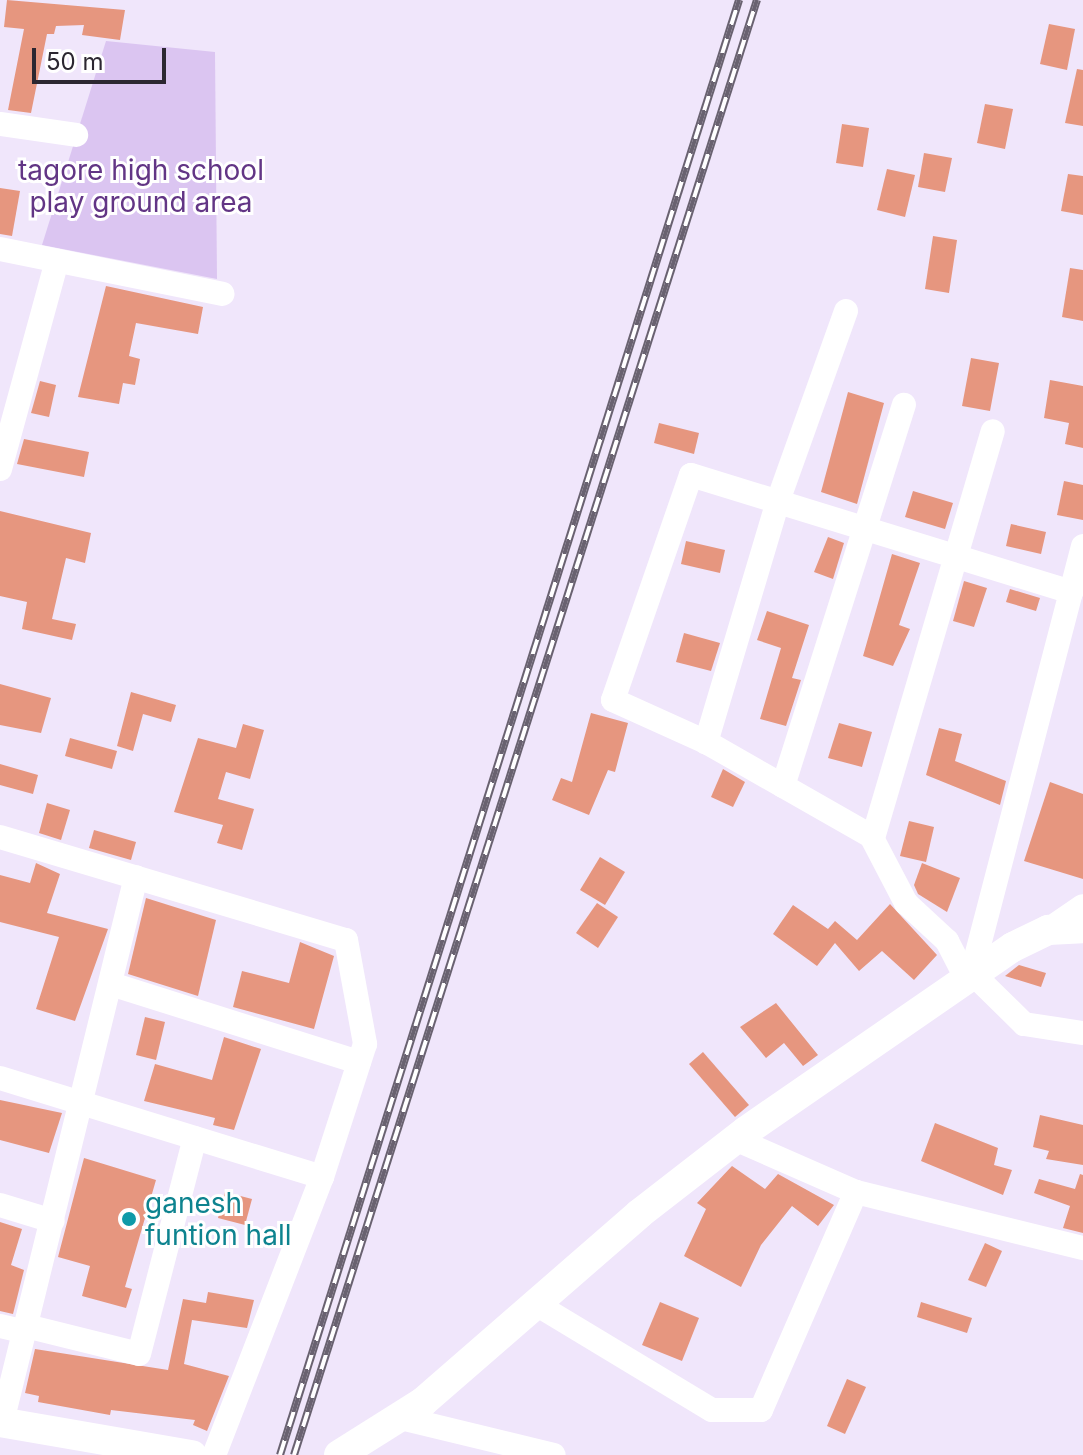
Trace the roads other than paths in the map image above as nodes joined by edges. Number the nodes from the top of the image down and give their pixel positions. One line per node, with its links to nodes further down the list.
1 (0, 124): 2 (street)
2 (76, 135)
3 (0, 249): 4 (street)
4 (57, 261): 5 (street); 9 (street)
5 (223, 294)
6 (846, 311): 10 (street)
7 (904, 405): 11 (street)
8 (993, 431): 13 (street)
9 (0, 469)
10 (778, 501): 11 (street); 15 (street); 15 (street)
11 (866, 529): 13 (street); 16 (street)
12 (1083, 546): 14 (street)
13 (956, 557): 14 (street); 18 (street)
14 (1071, 592): 23 (street)
15 (706, 742): 16 (street)
16 (783, 786): 18 (street)
17 (0, 837): 19 (street)
18 (873, 838): 23 (street)
19 (136, 877): 24 (street); 26 (street)
20 (1083, 906): 22 (street)
21 (1083, 928): 22 (main road)
22 (1048, 930): 23 (main road)
23 (969, 976): 25 (street); 30 (main road)
24 (111, 984): 26 (street); 28 (street)
25 (1083, 1033)
26 (359, 1062): 31 (street)
27 (0, 1078): 28 (street)
28 (82, 1103): 29 (street); 34 (street)
29 (195, 1138): 31 (street); 38 (street)
30 (735, 1139): 32 (street); 36 (main road)
31 (322, 1177): 42 (street)
32 (856, 1192): 35 (street); 36 (street)
33 (0, 1205): 34 (street)
34 (53, 1221): 38 (street)
35 (1083, 1248)
36 (536, 1304): 39 (main road)
37 (0, 1326): 38 (street)
38 (26, 1329): 40 (street)
39 (401, 1418): 43 (main road); 44 (street)
40 (1, 1422): 41 (main road)
41 (192, 1455)
42 (214, 1455)
43 (339, 1455)
44 (554, 1455)

